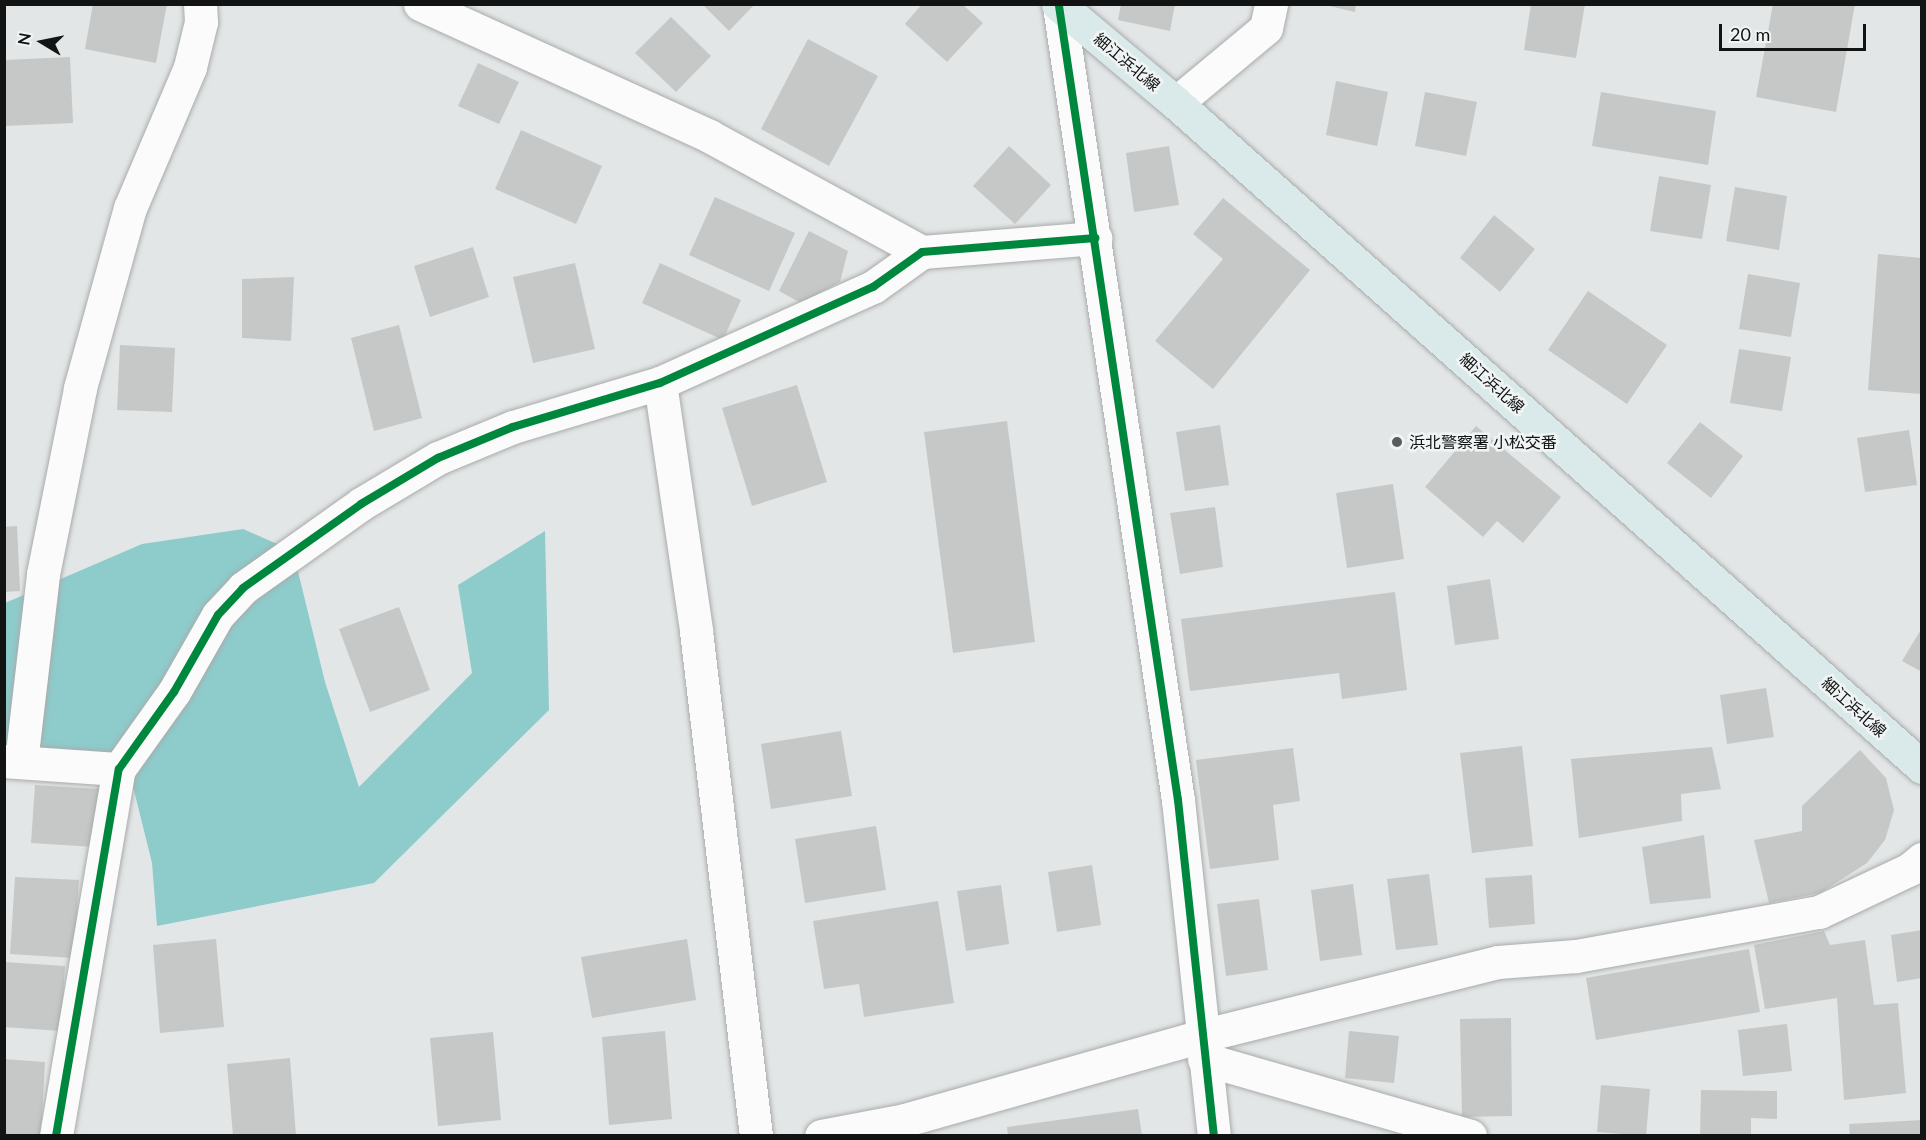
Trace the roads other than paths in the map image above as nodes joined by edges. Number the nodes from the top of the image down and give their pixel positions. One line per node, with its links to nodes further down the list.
1 (200, 4): 9 (street)
2 (420, 4): 7 (street)
3 (1271, 4): 5 (street)
4 (1058, 5): 5 (main road, 細江浜北線); 6 (street)
5 (1176, 104): 10 (main road, 細江浜北線)
6 (1095, 238): 7 (street); 13 (street)
7 (922, 252): 8 (street)
8 (660, 383): 11 (street); 15 (street)
9 (13, 762): 11 (street)
10 (1922, 767)
11 (119, 769): 14 (street)
12 (1922, 859): 13 (street)
13 (1203, 1048): 16 (street); 17 (street); 18 (street)
14 (56, 1136)
15 (756, 1136)
16 (821, 1136)
17 (1214, 1136)
18 (1470, 1136)

